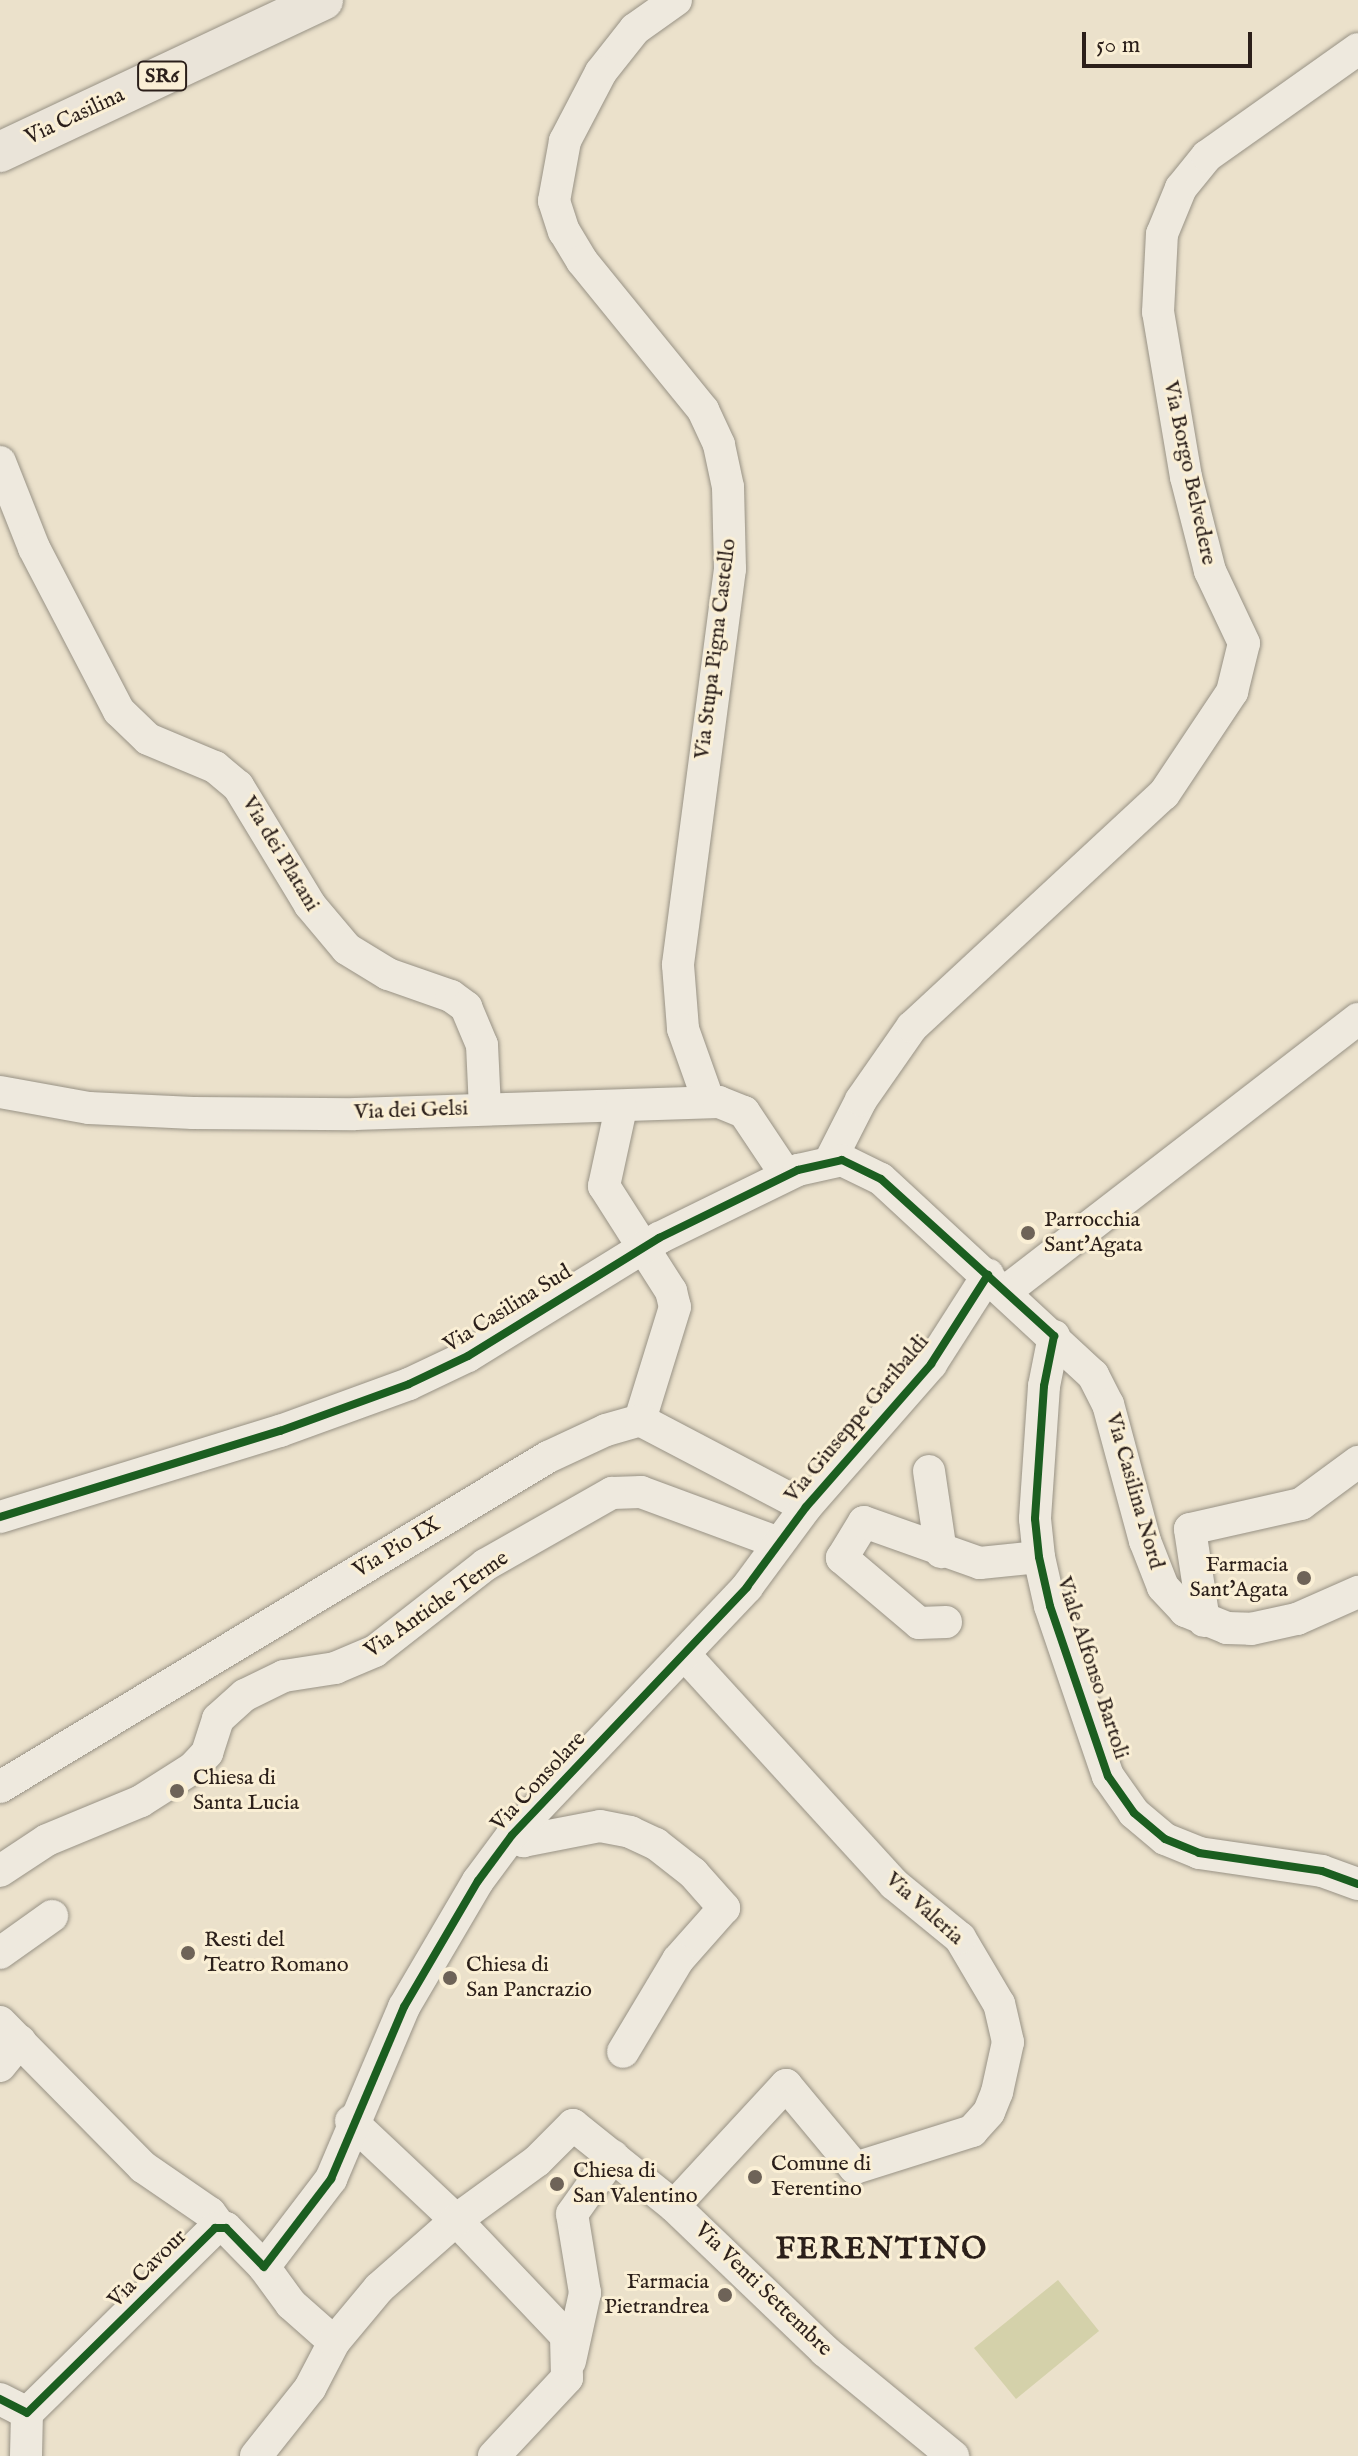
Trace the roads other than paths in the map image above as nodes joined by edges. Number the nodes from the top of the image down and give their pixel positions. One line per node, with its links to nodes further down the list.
1 (323, 0): 4 (main road, Via Casilina / SR6)
2 (676, 0): 8 (street, Via Stupa Pigna Castello)
3 (1358, 49): 11 (street, Via Borgo Belvedere)
4 (0, 152)
5 (0, 462): 9 (street, Via dei Platani)
6 (1358, 1019): 14 (street, Via Giuseppe Garibaldi)
7 (0, 1092): 9 (street, Via dei Gelsi)
8 (709, 1102): 10 (street, Via dei Gelsi); 12 (street, Via dei Gelsi)
9 (485, 1108): 10 (street, Via dei Gelsi)
10 (621, 1108): 13 (street)
11 (831, 1159): 12 (street, Via Casilina Sud); 14 (street)
12 (786, 1175): 13 (street, Via Casilina Sud)
13 (642, 1248): 16 (street); 20 (street, Via Casilina Sud)
14 (997, 1283): 15 (street, Via Casilina Nord); 19 (street, Via Giuseppe Garibaldi)
15 (1054, 1336): 23 (street, Viale Alfonso Bartoli); 25 (street, Via Casilina Nord)
16 (640, 1420): 19 (street); 28 (street, Via Pio IX)
17 (1358, 1462): 25 (street)
18 (929, 1471): 22 (street)
19 (806, 1507): 21 (street, Via Giuseppe Garibaldi)
20 (0, 1517)
21 (779, 1543): 27 (street, Via Consolare); 31 (street, Via Antiche Terme)
22 (941, 1552): 23 (street); 26 (street)
23 (1039, 1557): 32 (street, Viale Alfonso Bartoli)
24 (1358, 1592): 25 (street, Via Casilina Nord)
25 (1204, 1621)
26 (946, 1622)
27 (685, 1655): 29 (street, Via Consolare); 41 (street, Via Valeria)
28 (0, 1787)
29 (512, 1835): 37 (street); 39 (street, Via Consolare)
30 (1358, 1858): 32 (street, Viale Alfonso Bartoli)
31 (0, 1871)
32 (1322, 1871): 33 (street, Viale Alfonso Bartoli)
33 (1358, 1884)
34 (52, 1916): 35 (street)
35 (0, 1953)
36 (10, 2032): 38 (street); 43 (street)
37 (623, 2052)
38 (0, 2066)
39 (351, 2121): 42 (street); 44 (street)
40 (613, 2156): 41 (street, Via Venti Settembre); 42 (street, Via Venti Settembre); 46 (street)
41 (674, 2206): 51 (street, Via Venti Settembre)
42 (456, 2220): 45 (street); 46 (street)
43 (220, 2227): 44 (street, Via Cavour); 47 (street, Via Cavour)
44 (264, 2267): 45 (street, Via Cavour)
45 (334, 2342): 49 (street)
46 (567, 2378): 50 (street)
47 (13, 2406): 48 (street)
48 (26, 2456)
49 (256, 2456)
50 (494, 2456)
51 (953, 2456)

